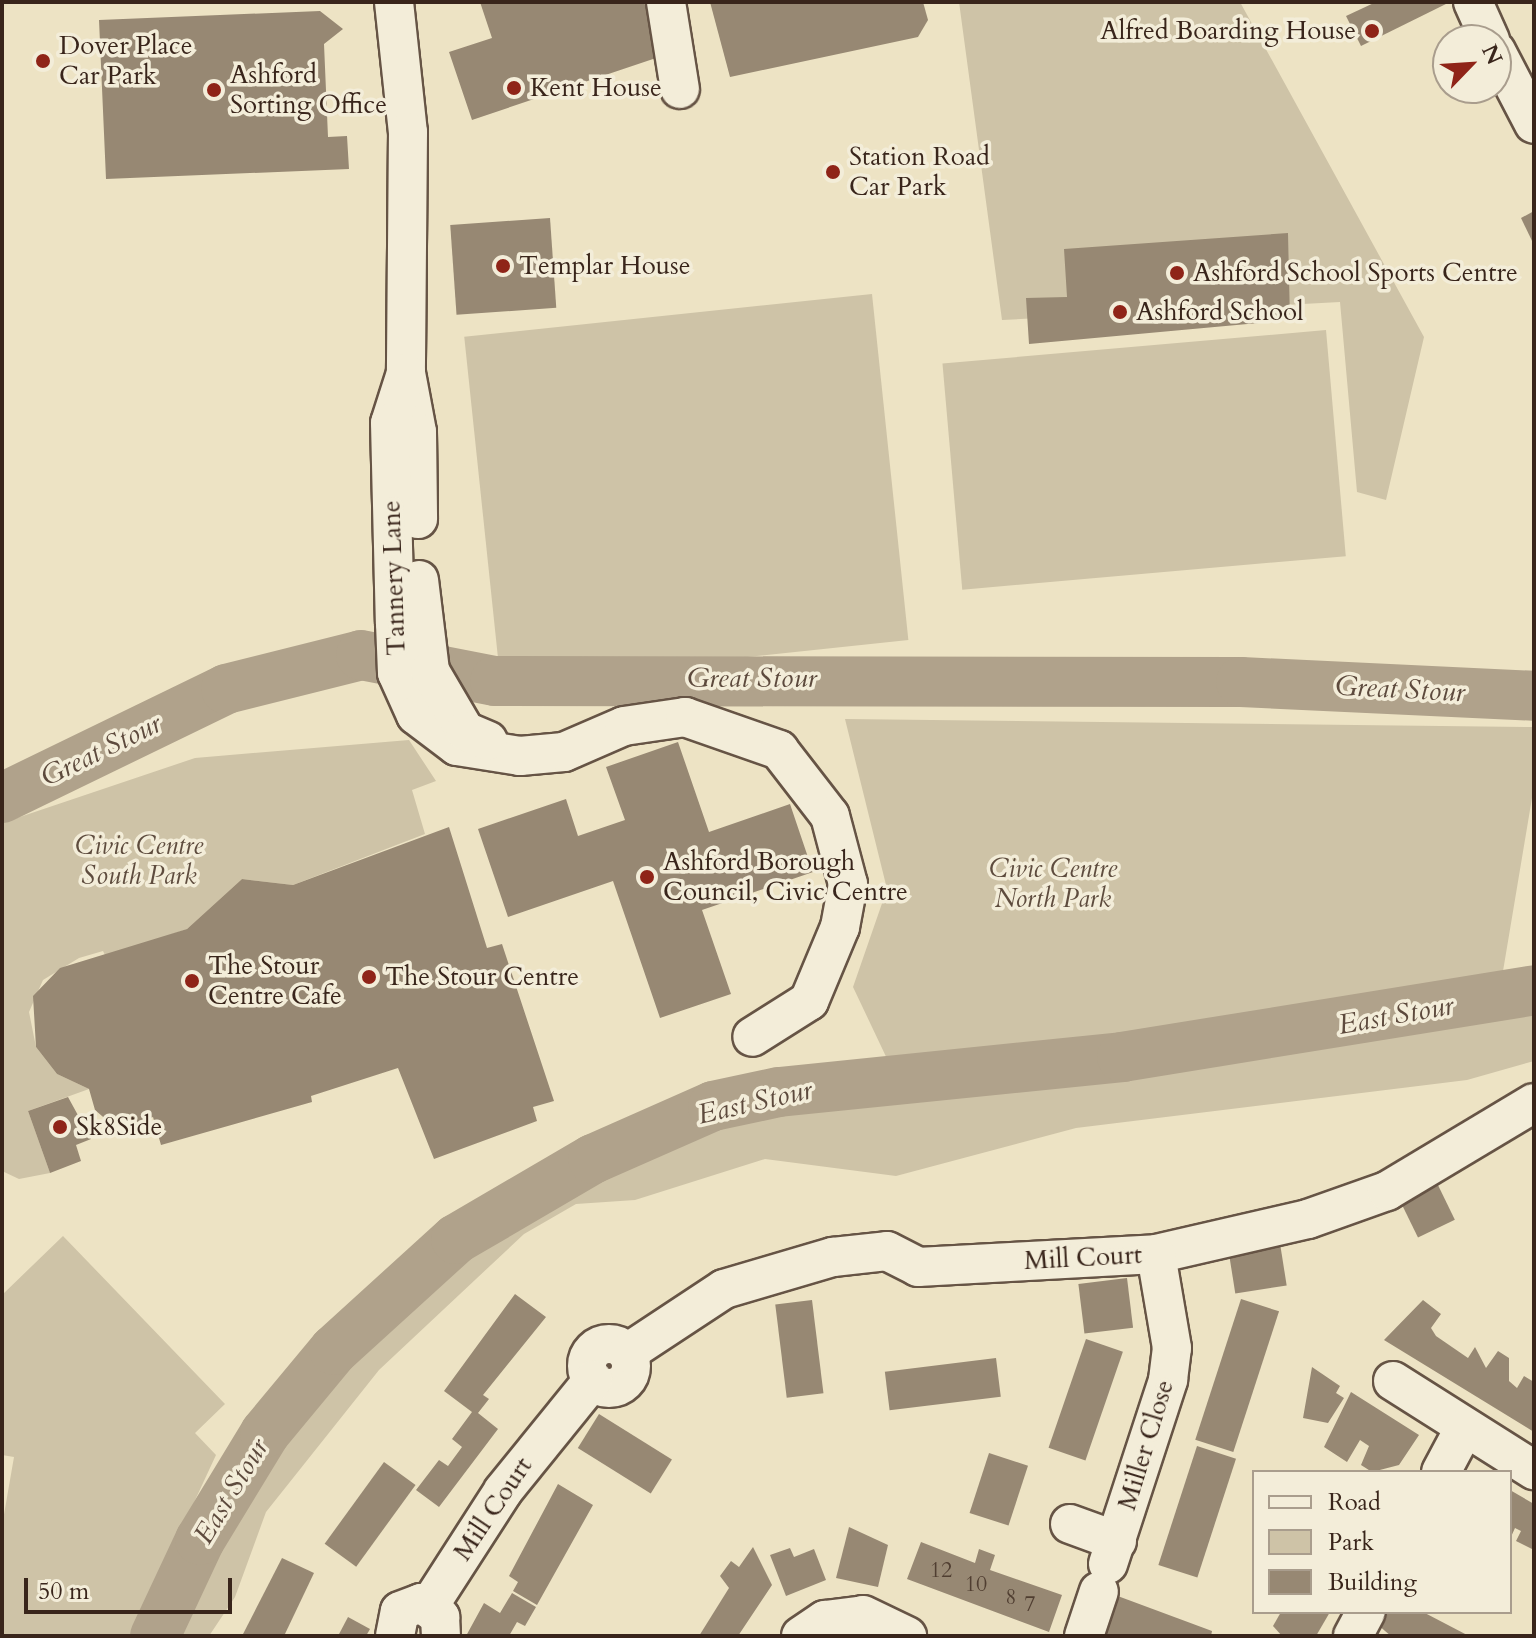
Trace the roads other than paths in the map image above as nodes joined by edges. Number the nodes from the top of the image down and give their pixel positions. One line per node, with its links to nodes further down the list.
1 (394, 2): 8 (street, Tannery Lane)
2 (666, 2): 6 (street)
3 (1473, 2): 4 (street)
4 (1483, 24)
5 (1512, 82): 7 (street)
6 (680, 89)
7 (1534, 124)
8 (752, 1037)
9 (1534, 1103): 10 (street, Mill Court)
10 (1156, 1254): 16 (street, Miller Close); 18 (street, Mill Court)
11 (1393, 1381): 12 (street)
12 (1464, 1429): 13 (street); 14 (street)
13 (1442, 1470)
14 (1534, 1470)
15 (1070, 1524): 16 (street, Miller Close)
16 (1108, 1565): 22 (street)
17 (1365, 1614): 23 (street)
18 (435, 1621): 19 (street, Mill Court)
19 (395, 1636)
20 (801, 1636): 21 (street)
21 (907, 1636)
22 (1084, 1636)
23 (1353, 1636)

